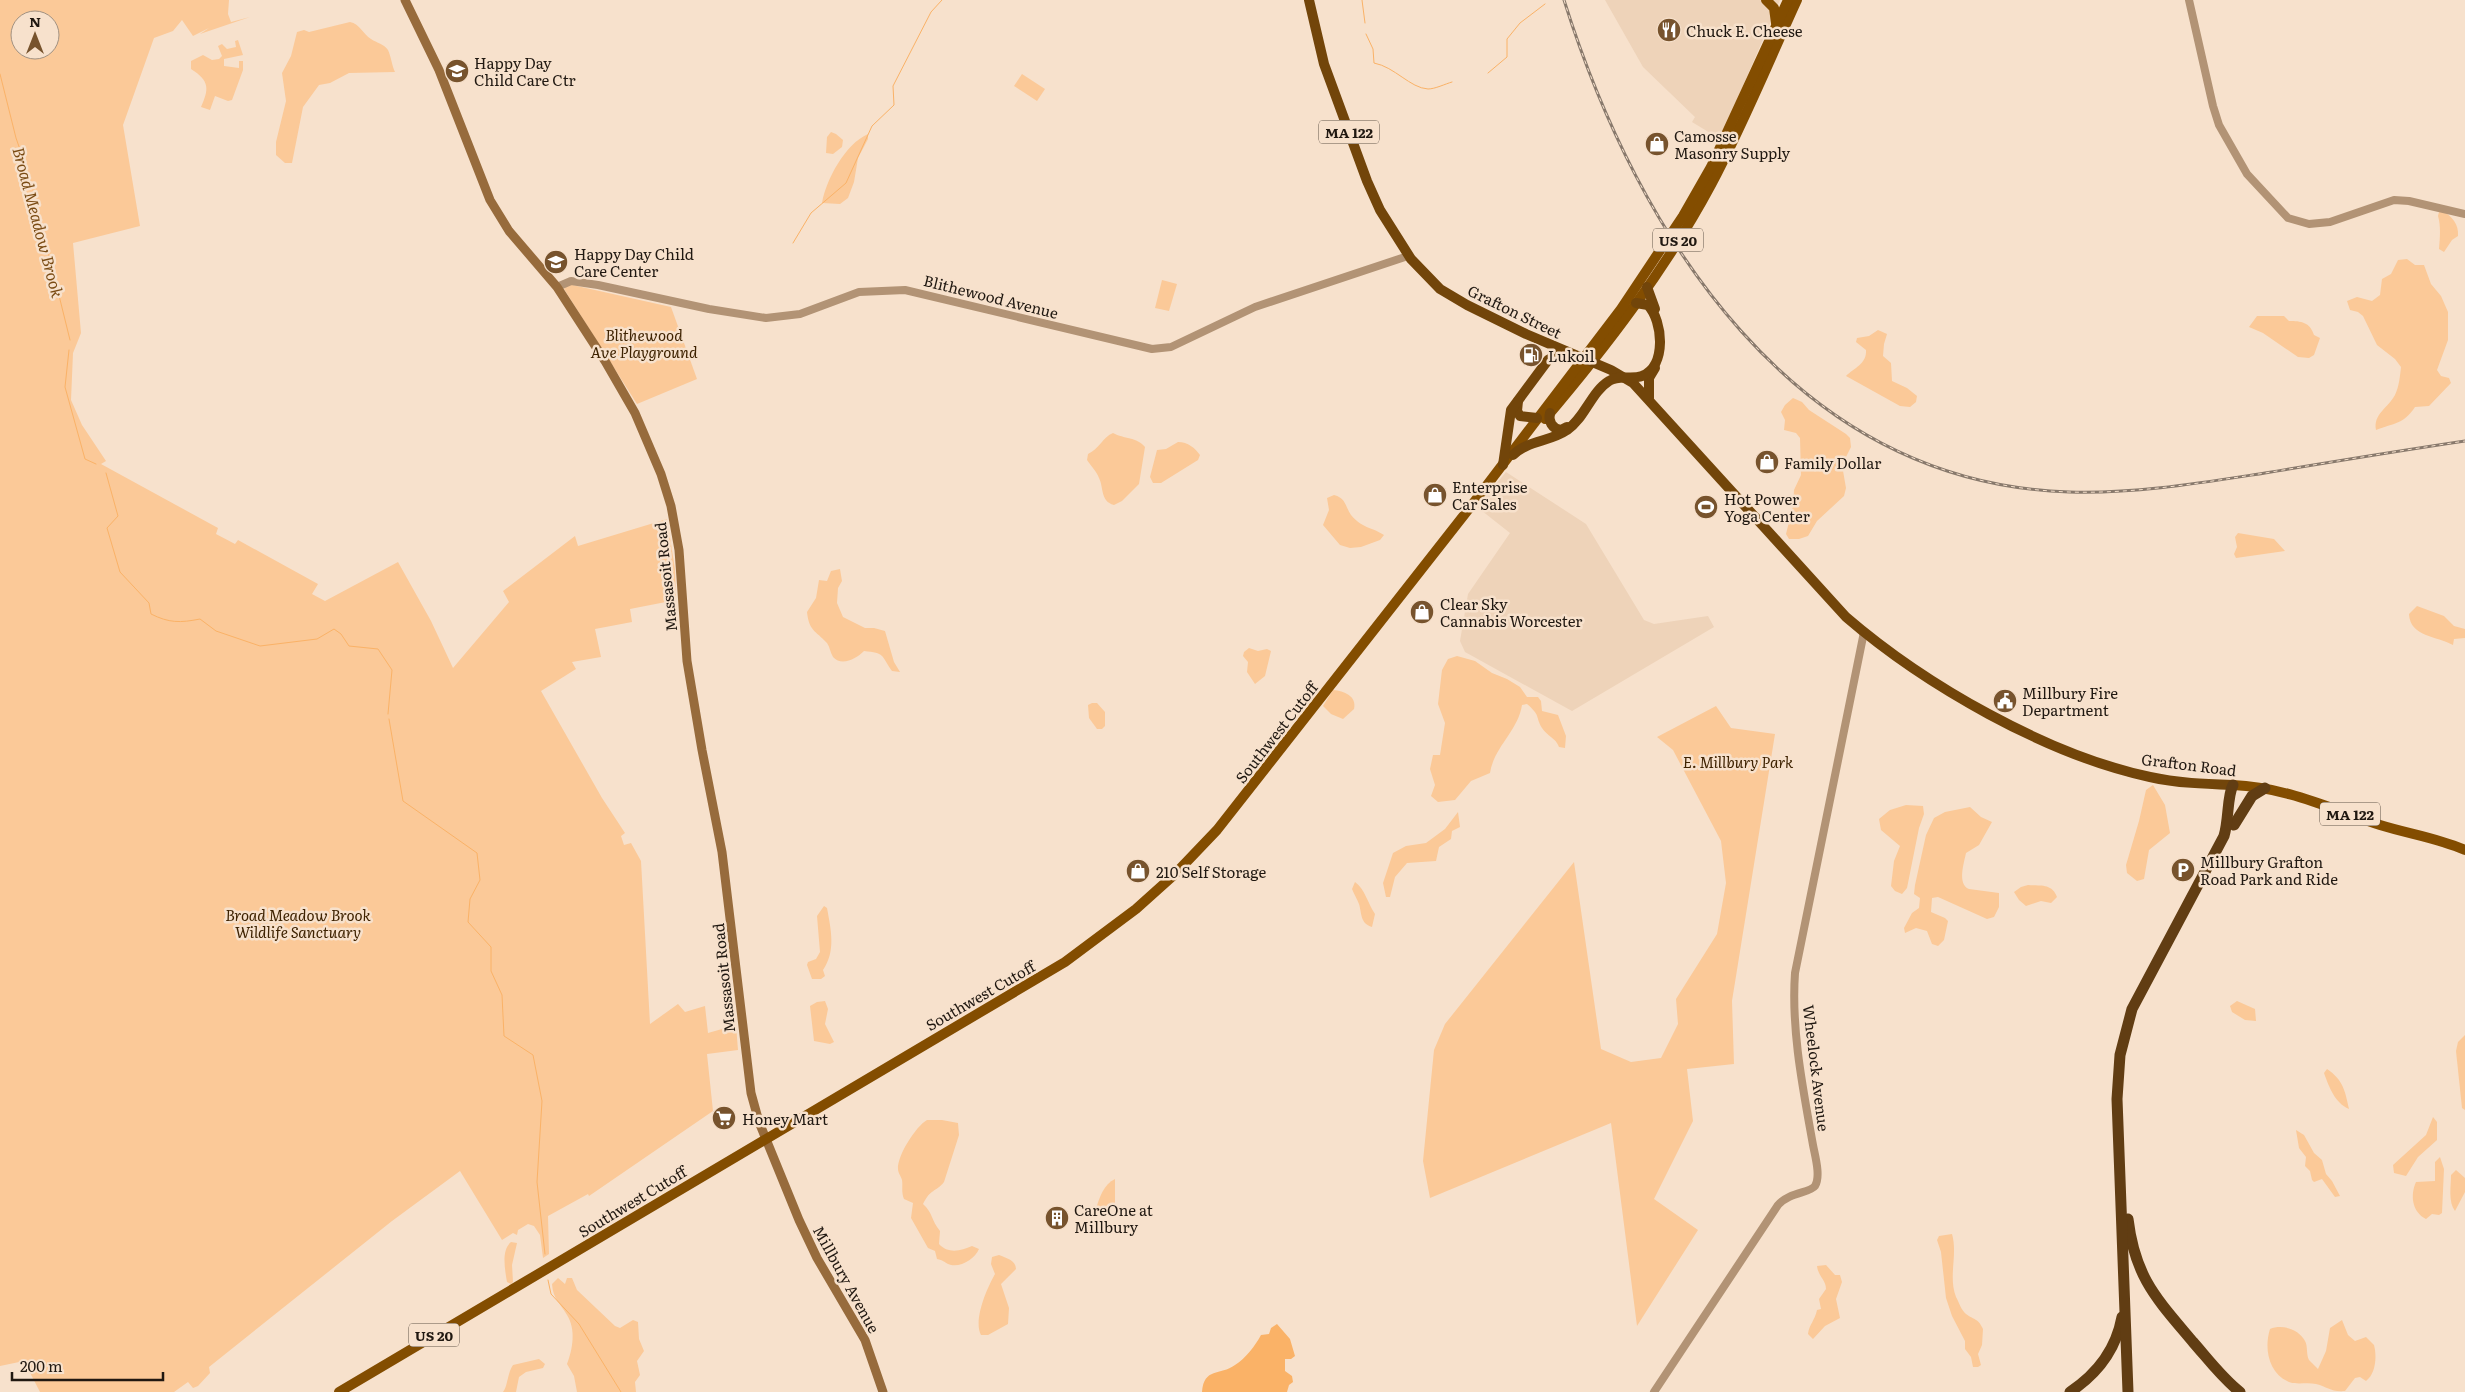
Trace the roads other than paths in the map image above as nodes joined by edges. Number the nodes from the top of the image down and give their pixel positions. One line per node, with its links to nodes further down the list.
1 (405, 0): 10 (main road, Massasoit Road)
2 (1309, 0): 9 (highway, Grafton Street / MA 122)
3 (1766, 0): 7 (main road)
4 (1788, 0): 7 (main road, Southwest Cutoff / US 20)
5 (1798, 0): 11 (main road, Southwest Cutoff / US 20)
6 (2190, 0): 8 (street)
7 (1776, 25): 21 (main road, Southwest Cutoff / US 20)
8 (2465, 214)
9 (1408, 256): 10 (street, Blithewood Avenue); 13 (highway, Grafton Street / MA 122)
10 (557, 287): 30 (main road, Massasoit Road)
11 (1648, 287): 12 (main road, Southwest Cutoff / US 20); 18 (highway)
12 (1636, 303): 17 (highway); 20 (main road, Southwest Cutoff / US 20)
13 (1545, 343): 14 (highway, Grafton Street / MA 122); 15 (highway)
14 (1568, 352): 15 (highway); 16 (highway, Grafton Street / MA 122)
15 (1548, 360): 19 (highway)
16 (1601, 366): 17 (highway, Grafton Street / MA 122); 20 (highway)
17 (1625, 378): 18 (highway, Grafton Street / MA 122); 22 (highway)
18 (1649, 398): 24 (highway, Grafton Street / MA 122)
19 (1518, 400): 21 (highway); 23 (highway)
20 (1550, 413): 22 (main road, Southwest Cutoff / US 20)
21 (1537, 418): 23 (main road, Southwest Cutoff / US 20)
22 (1516, 452): 23 (main road, Southwest Cutoff / US 20)
23 (1503, 465): 30 (main road, Southwest Cutoff / US 20)
24 (1809, 577): 25 (highway, Grafton Road / MA 122)
25 (1864, 632): 26 (highway, Grafton Road / MA 122); 36 (street, Wheelock Avenue)
26 (2232, 785): 27 (main road, Grafton Road / MA 122); 28 (highway); 33 (highway)
27 (2265, 788): 28 (highway); 29 (main road, Grafton Road / MA 122)
28 (2234, 825): 32 (highway)
29 (2465, 850)
30 (766, 1138): 31 (main road, Massasoit Road); 34 (main road, Southwest Cutoff / US 20)
31 (784, 1181): 35 (main road, Millbury Avenue)
32 (2128, 1215): 39 (highway); 40 (highway)
33 (2124, 1295): 37 (highway); 38 (highway)
34 (339, 1392)
35 (883, 1392)
36 (1654, 1392)
37 (2070, 1392)
38 (2128, 1392)
39 (2134, 1392)
40 (2240, 1392)

